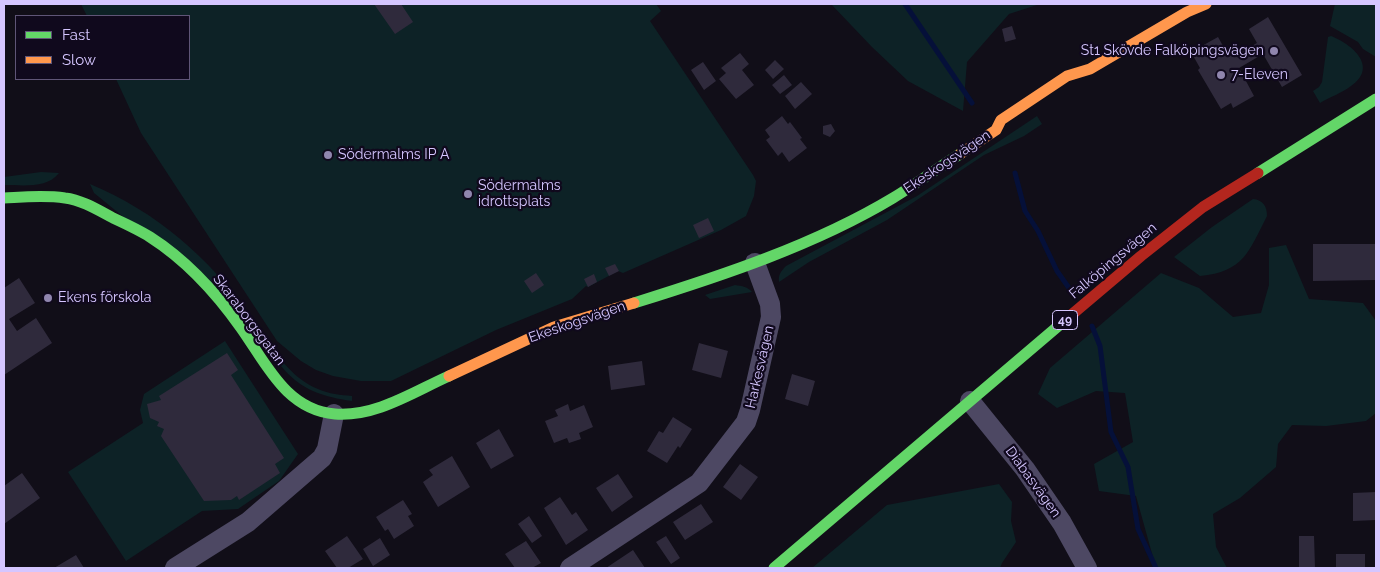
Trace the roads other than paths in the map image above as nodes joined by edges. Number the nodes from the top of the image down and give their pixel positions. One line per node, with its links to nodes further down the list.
1 (1206, 4): 2 (street, Ekeskogsvägen)
2 (1090, 69): 3 (street, Ekeskogsvägen); 6 (street, Ekeskogsvägen)
3 (1074, 86)
4 (1376, 99): 7 (street, Falköpingsvägen / 49)
5 (4, 198): 8 (street, Skaraborgsgatan)
6 (755, 263): 8 (street, Ekeskogsvägen); 10 (street, Harkesvägen)
7 (970, 401): 11 (street, Falköpingsvägen / 49); 12 (street, Diabasvägen)
8 (334, 414): 9 (street)
9 (175, 568)
10 (570, 568)
11 (774, 568)
12 (1087, 568)

